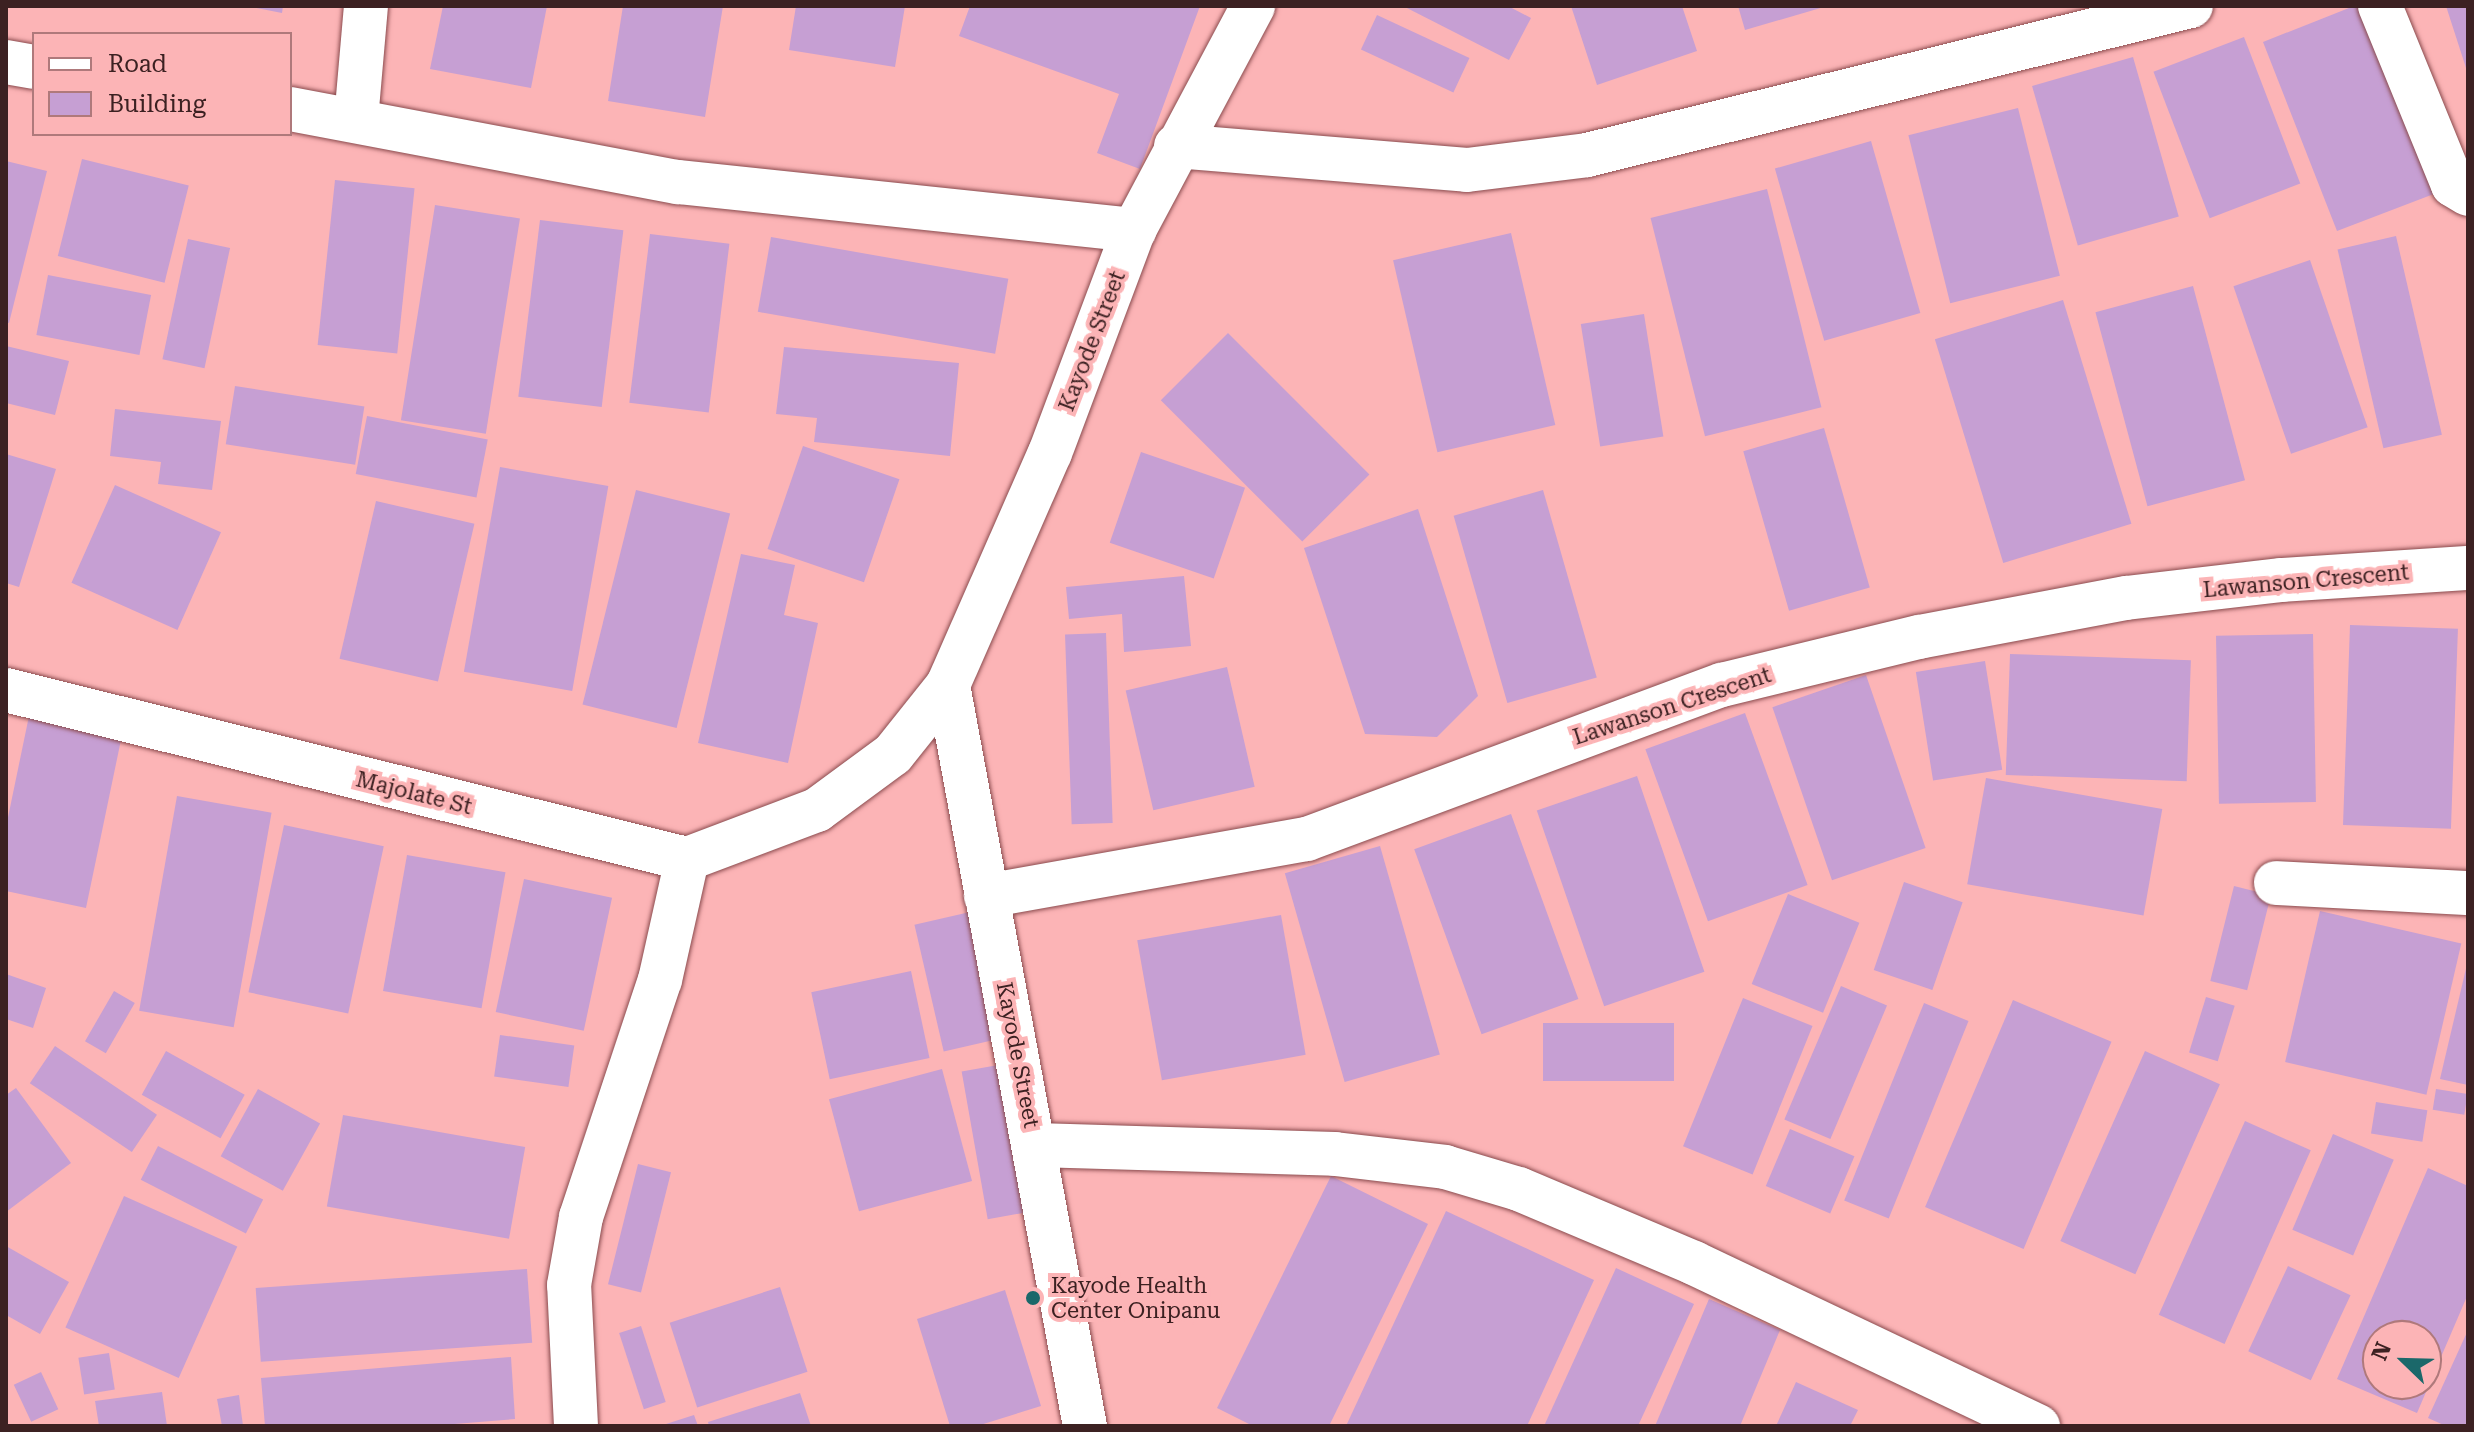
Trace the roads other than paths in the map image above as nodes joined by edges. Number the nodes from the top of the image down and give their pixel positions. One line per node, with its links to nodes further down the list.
1 (366, 6): 8 (street)
2 (1253, 6): 9 (street, Kayode Street)
3 (2191, 6): 9 (street)
4 (2380, 6): 10 (street)
5 (6, 62): 6 (street)
6 (32, 67)
7 (292, 109): 8 (street)
8 (356, 120): 11 (street)
9 (1176, 146): 11 (street, Kayode Street)
10 (2468, 194)
11 (1134, 230): 13 (street, Kayode Street)
12 (2468, 568): 18 (street, Lawanson Crescent)
13 (948, 685): 15 (street, Kayode Street); 18 (street, Kayode Street)
14 (6, 690): 15 (street, Majolate St)
15 (687, 859): 20 (street)
16 (2276, 883): 17 (street)
17 (2468, 893)
18 (986, 896): 19 (street, Kayode Street)
19 (1036, 1145): 21 (street, Kayode Street); 22 (street)
20 (576, 1426)
21 (1085, 1426)
22 (2038, 1426)

